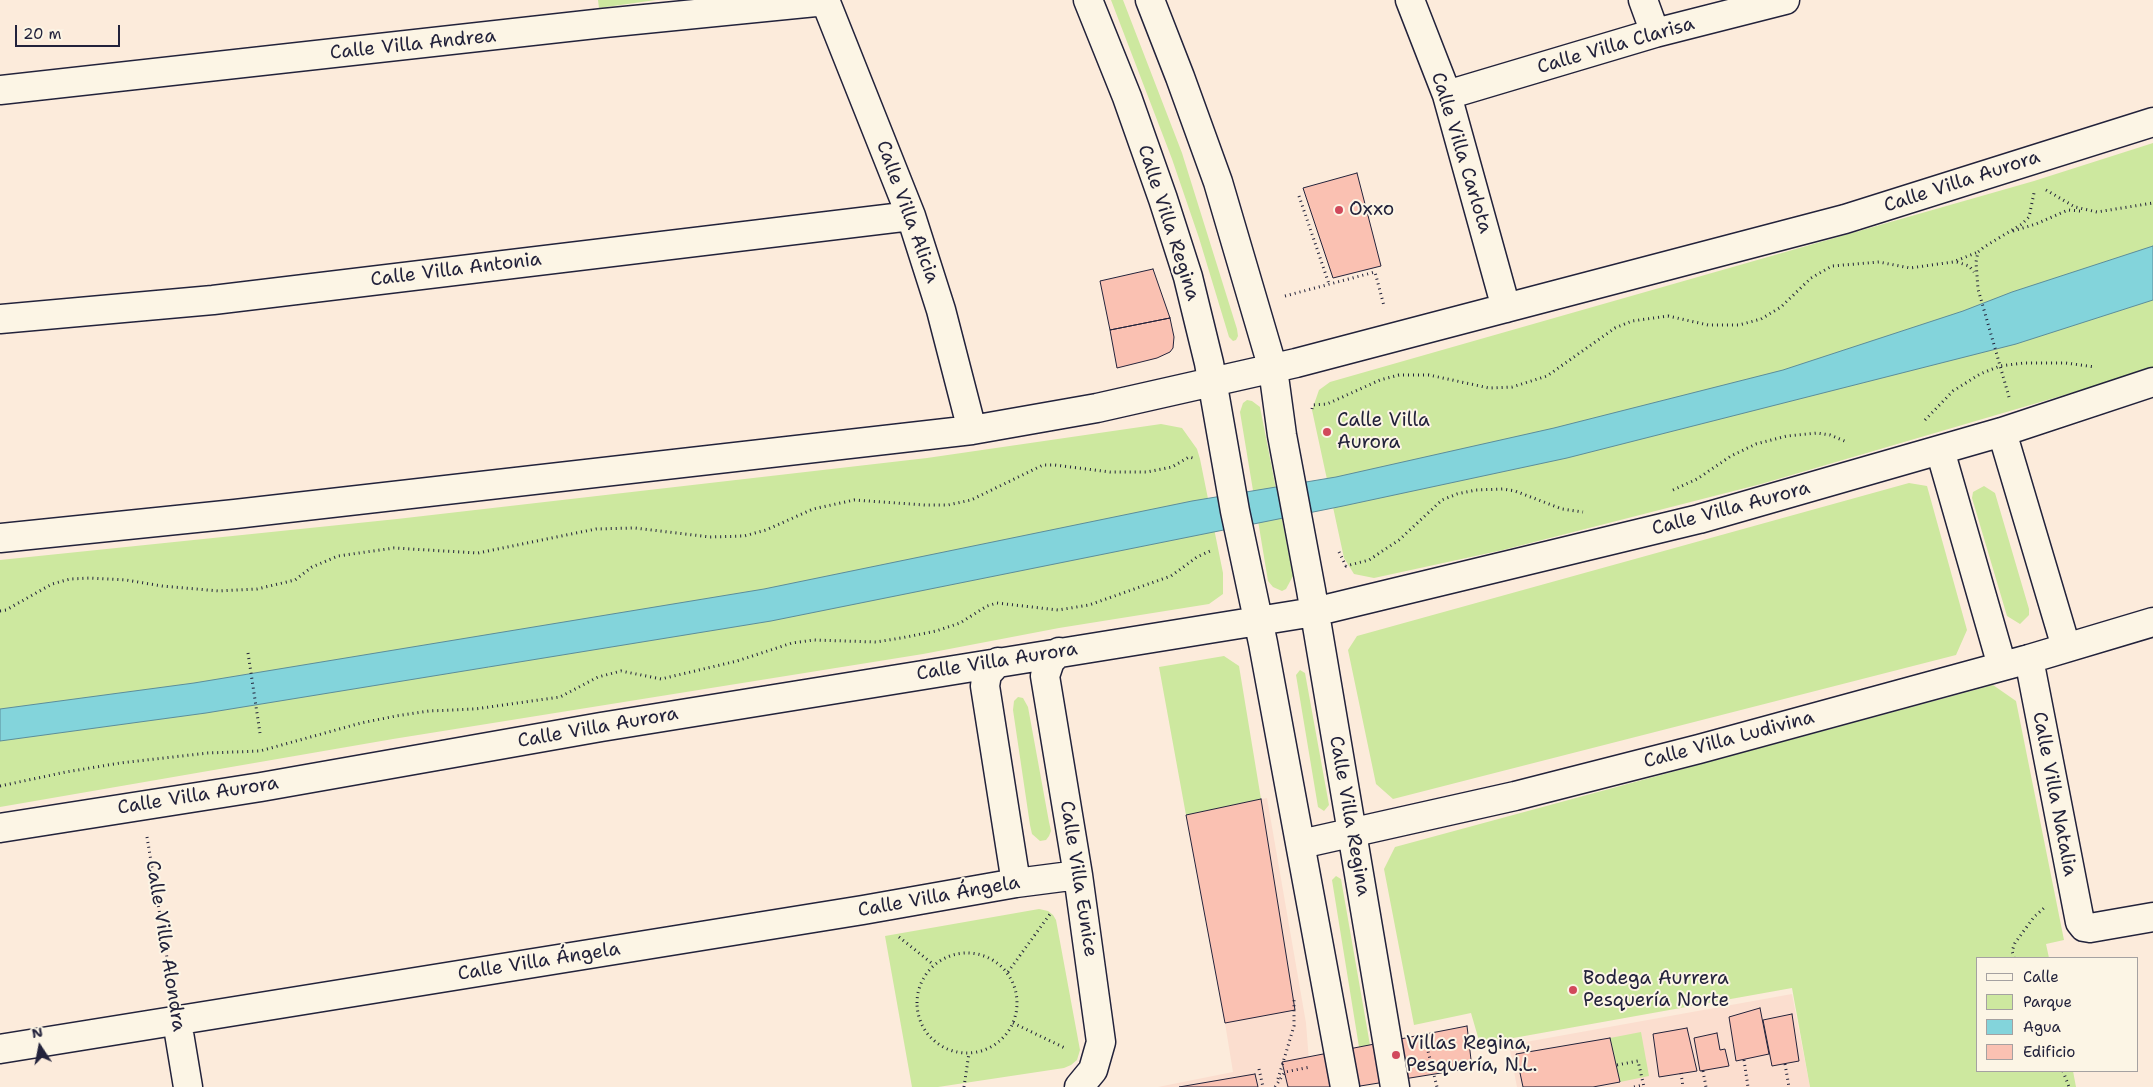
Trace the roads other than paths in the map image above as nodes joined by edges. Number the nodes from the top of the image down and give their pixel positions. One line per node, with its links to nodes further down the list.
1 (1088, 0): 15 (street, Calle Villa Regina)
2 (1150, 0): 14 (street)
3 (1410, 0): 9 (street, Calle Villa Carlota)
4 (1643, 0): 7 (street)
5 (1785, 0): 7 (street, Calle Villa Clarisa)
6 (826, 1): 8 (street, Calle Villa Andrea); 11 (street, Calle Villa Alicia)
7 (1655, 33): 9 (street, Calle Villa Clarisa)
8 (0, 90)
9 (1447, 95): 12 (street, Calle Villa Carlota)
10 (2153, 122): 12 (street, Calle Villa Aurora)
11 (911, 216): 13 (street, Calle Villa Antonia); 18 (street, Calle Villa Alicia)
12 (1506, 308): 14 (street, Calle Villa Aurora)
13 (0, 319)
14 (1279, 369): 15 (street, Calle Villa Aurora); 21 (street, Calle Villa Regina)
15 (1218, 382): 18 (street, Calle Villa Aurora); 21 (street, Calle Villa Regina)
16 (2153, 382): 17 (street, Calle Villa Aurora)
17 (2009, 429): 19 (street, Calle Villa Aurora); 23 (street)
18 (972, 430): 20 (street, Calle Villa Aurora)
19 (1940, 450): 21 (street, Calle Villa Aurora); 27 (street)
20 (0, 538)
21 (1286, 616): 24 (street, Calle Villa Aurora); 32 (street, Calle Villa Regina); 33 (street, Calle Villa Regina)
22 (2153, 622): 23 (street, Calle Villa Ludivina)
23 (2066, 647): 25 (street, Calle Villa Ludivina)
24 (1059, 652): 26 (street, Calle Villa Aurora); 29 (street)
25 (2029, 659): 27 (street, Calle Villa Ludivina); 36 (street, Calle Villa Natalia)
26 (1008, 661): 28 (street, Calle Villa Aurora); 29 (street); 30 (street)
27 (2002, 666): 32 (street, Calle Villa Ludivina)
28 (962, 668): 30 (street); 31 (street, Calle Villa Aurora)
29 (1045, 676): 34 (street, Calle Villa Eunice)
30 (985, 686): 35 (street)
31 (0, 828)
32 (1352, 833): 33 (street, Calle Villa Ludivina); 42 (street, Calle Villa Regina)
33 (1301, 844): 41 (street, Calle Villa Regina)
34 (1078, 875): 35 (street, Calle Villa Ángela); 39 (street, Calle Villa Eunice)
35 (1016, 883): 37 (street, Calle Villa Ángela)
36 (2153, 917)
37 (177, 1021): 38 (street, Calle Villa Ángela); 40 (street, Calle Villa Alondra)
38 (0, 1049)
39 (1087, 1076)
40 (188, 1087)
41 (1345, 1087)
42 (1395, 1087)

